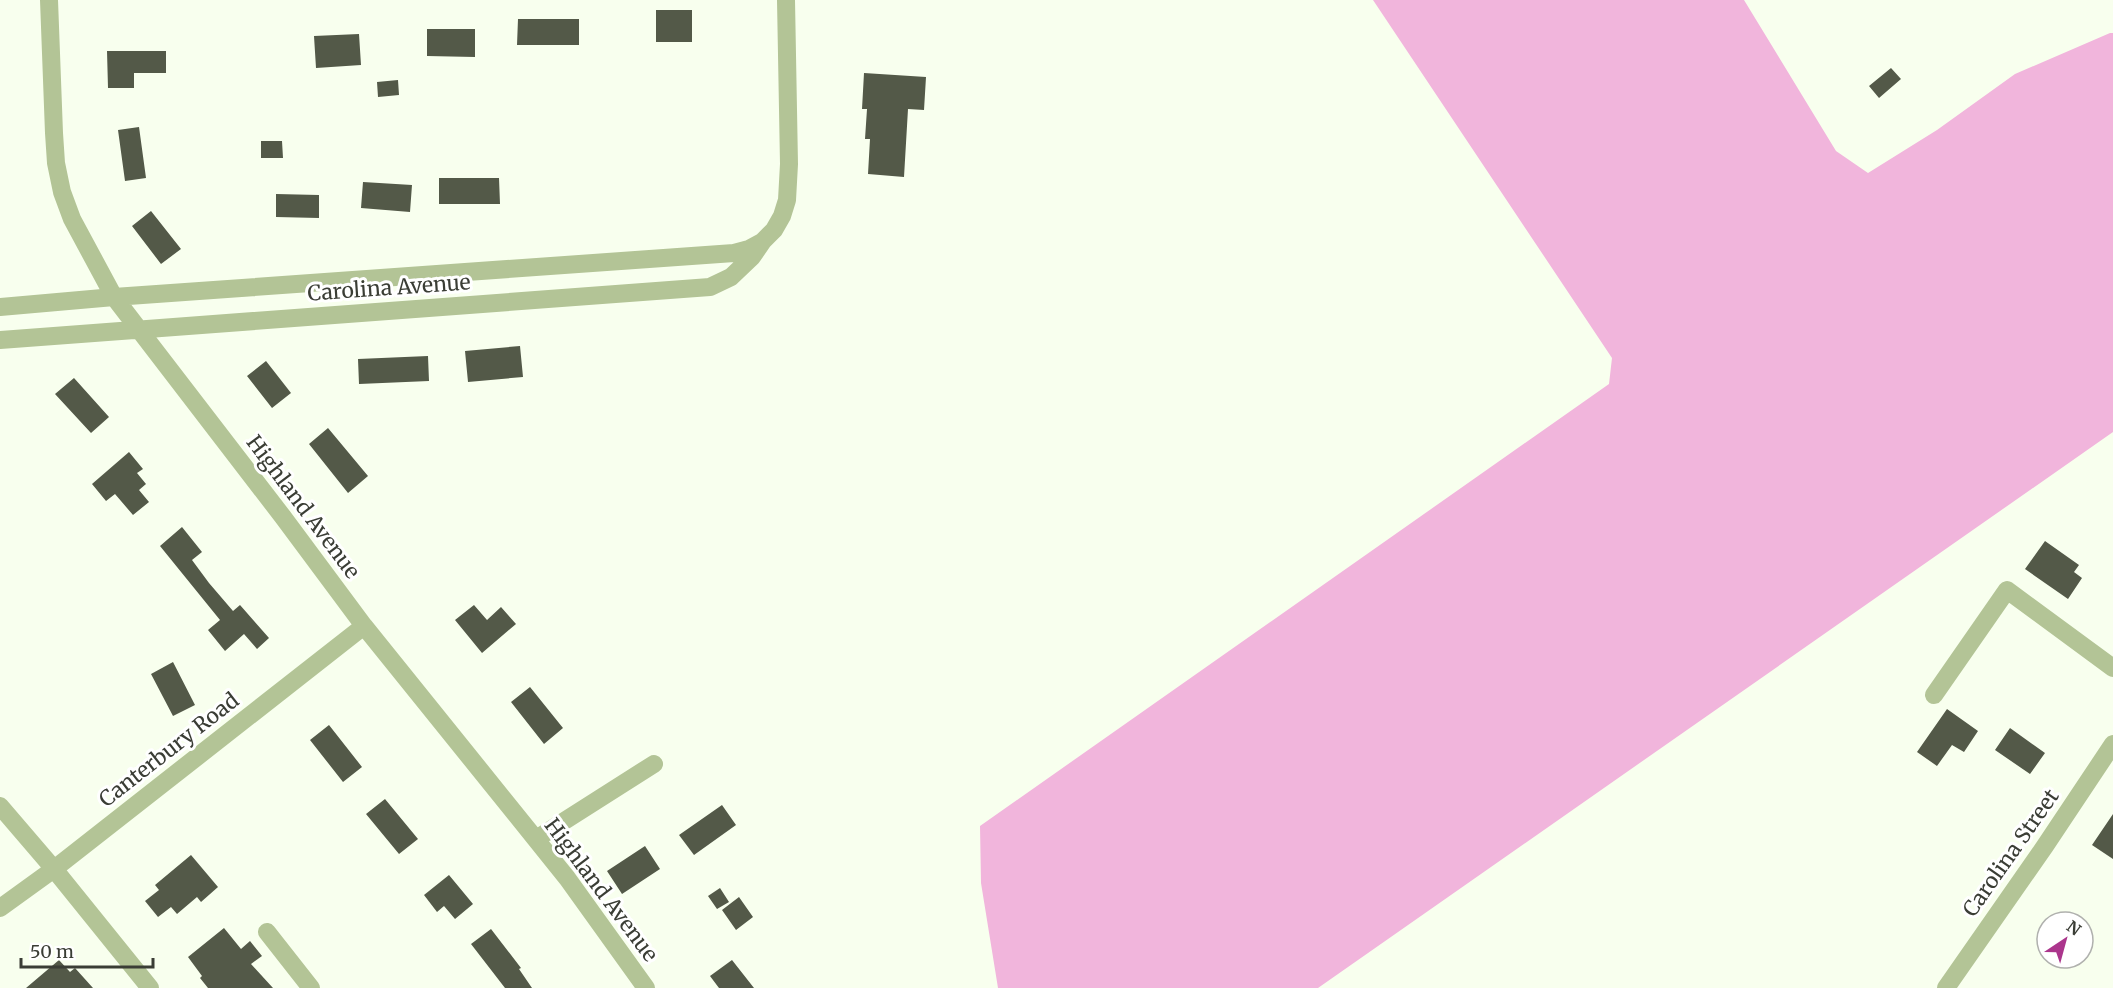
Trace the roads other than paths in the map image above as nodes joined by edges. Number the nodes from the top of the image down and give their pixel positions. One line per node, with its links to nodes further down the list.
1 (49, 0): 5 (street, Highland Avenue)
2 (786, 0): 3 (street, Carolina Avenue)
3 (763, 242): 4 (street, Carolina Avenue); 6 (street, Carolina Avenue)
4 (458, 273): 5 (street, Carolina Avenue); 6 (street)
5 (114, 297): 7 (street, Carolina Avenue); 8 (street, Highland Avenue)
6 (461, 305): 8 (street, Carolina Avenue)
7 (0, 308)
8 (139, 329): 9 (street, Carolina Avenue); 10 (street, Highland Avenue)
9 (0, 340)
10 (364, 626): 16 (street, Highland Avenue); 17 (street, Canterbury Road)
11 (2113, 668): 12 (street)
12 (1934, 695)
13 (2113, 744): 23 (street, Carolina Street)
14 (654, 764): 16 (street)
15 (0, 806): 17 (street)
16 (536, 839): 22 (street, Highland Avenue)
17 (54, 869): 18 (street, Canterbury Road); 20 (street)
18 (0, 908)
19 (267, 932): 21 (street)
20 (150, 988)
21 (311, 988)
22 (646, 988)
23 (1946, 988)

